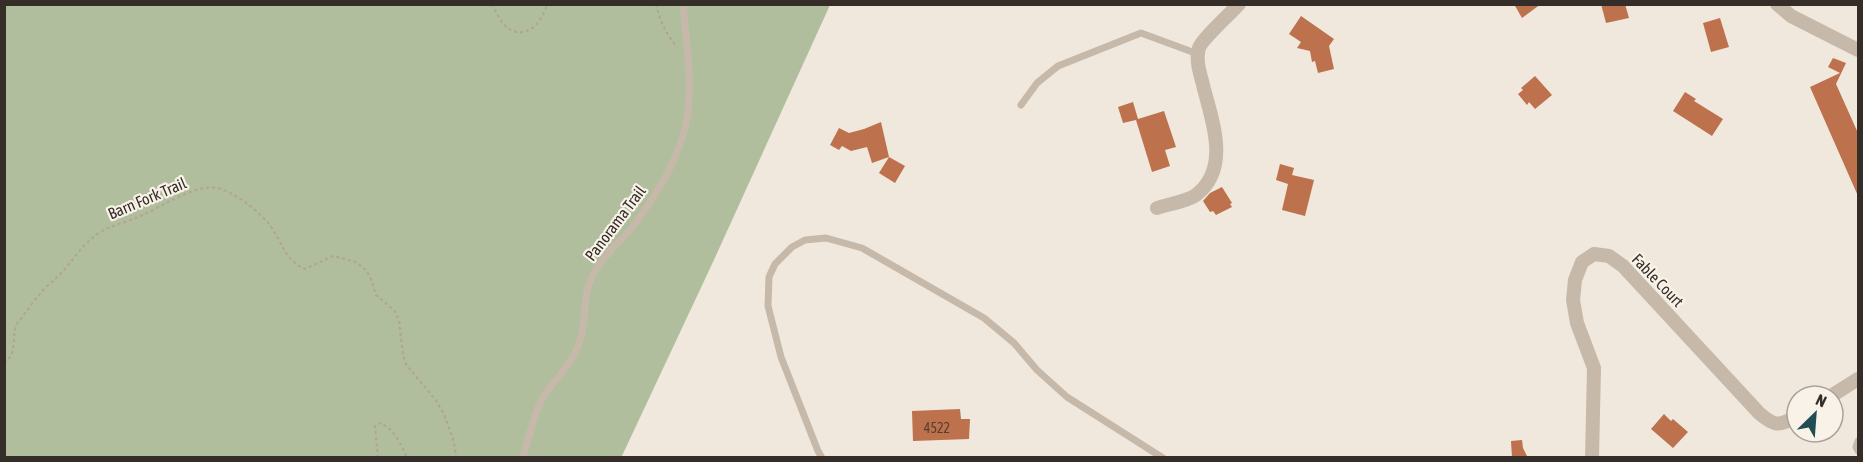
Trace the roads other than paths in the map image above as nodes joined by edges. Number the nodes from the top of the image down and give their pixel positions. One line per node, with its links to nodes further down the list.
1 (683, 4): 13 (lane, Panorama Trail)
2 (1239, 4): 5 (street)
3 (1779, 5): 4 (street)
4 (1858, 50)
5 (1198, 54): 6 (lane); 7 (street)
6 (1021, 105)
7 (1157, 208)
8 (1858, 380): 9 (street)
9 (1845, 388)
10 (1785, 423): 16 (street, Fable Court)
11 (1858, 441): 12 (lane)
12 (1858, 451)
13 (523, 458)
14 (822, 458): 15 (lane)
15 (1162, 458)
16 (1592, 458)

